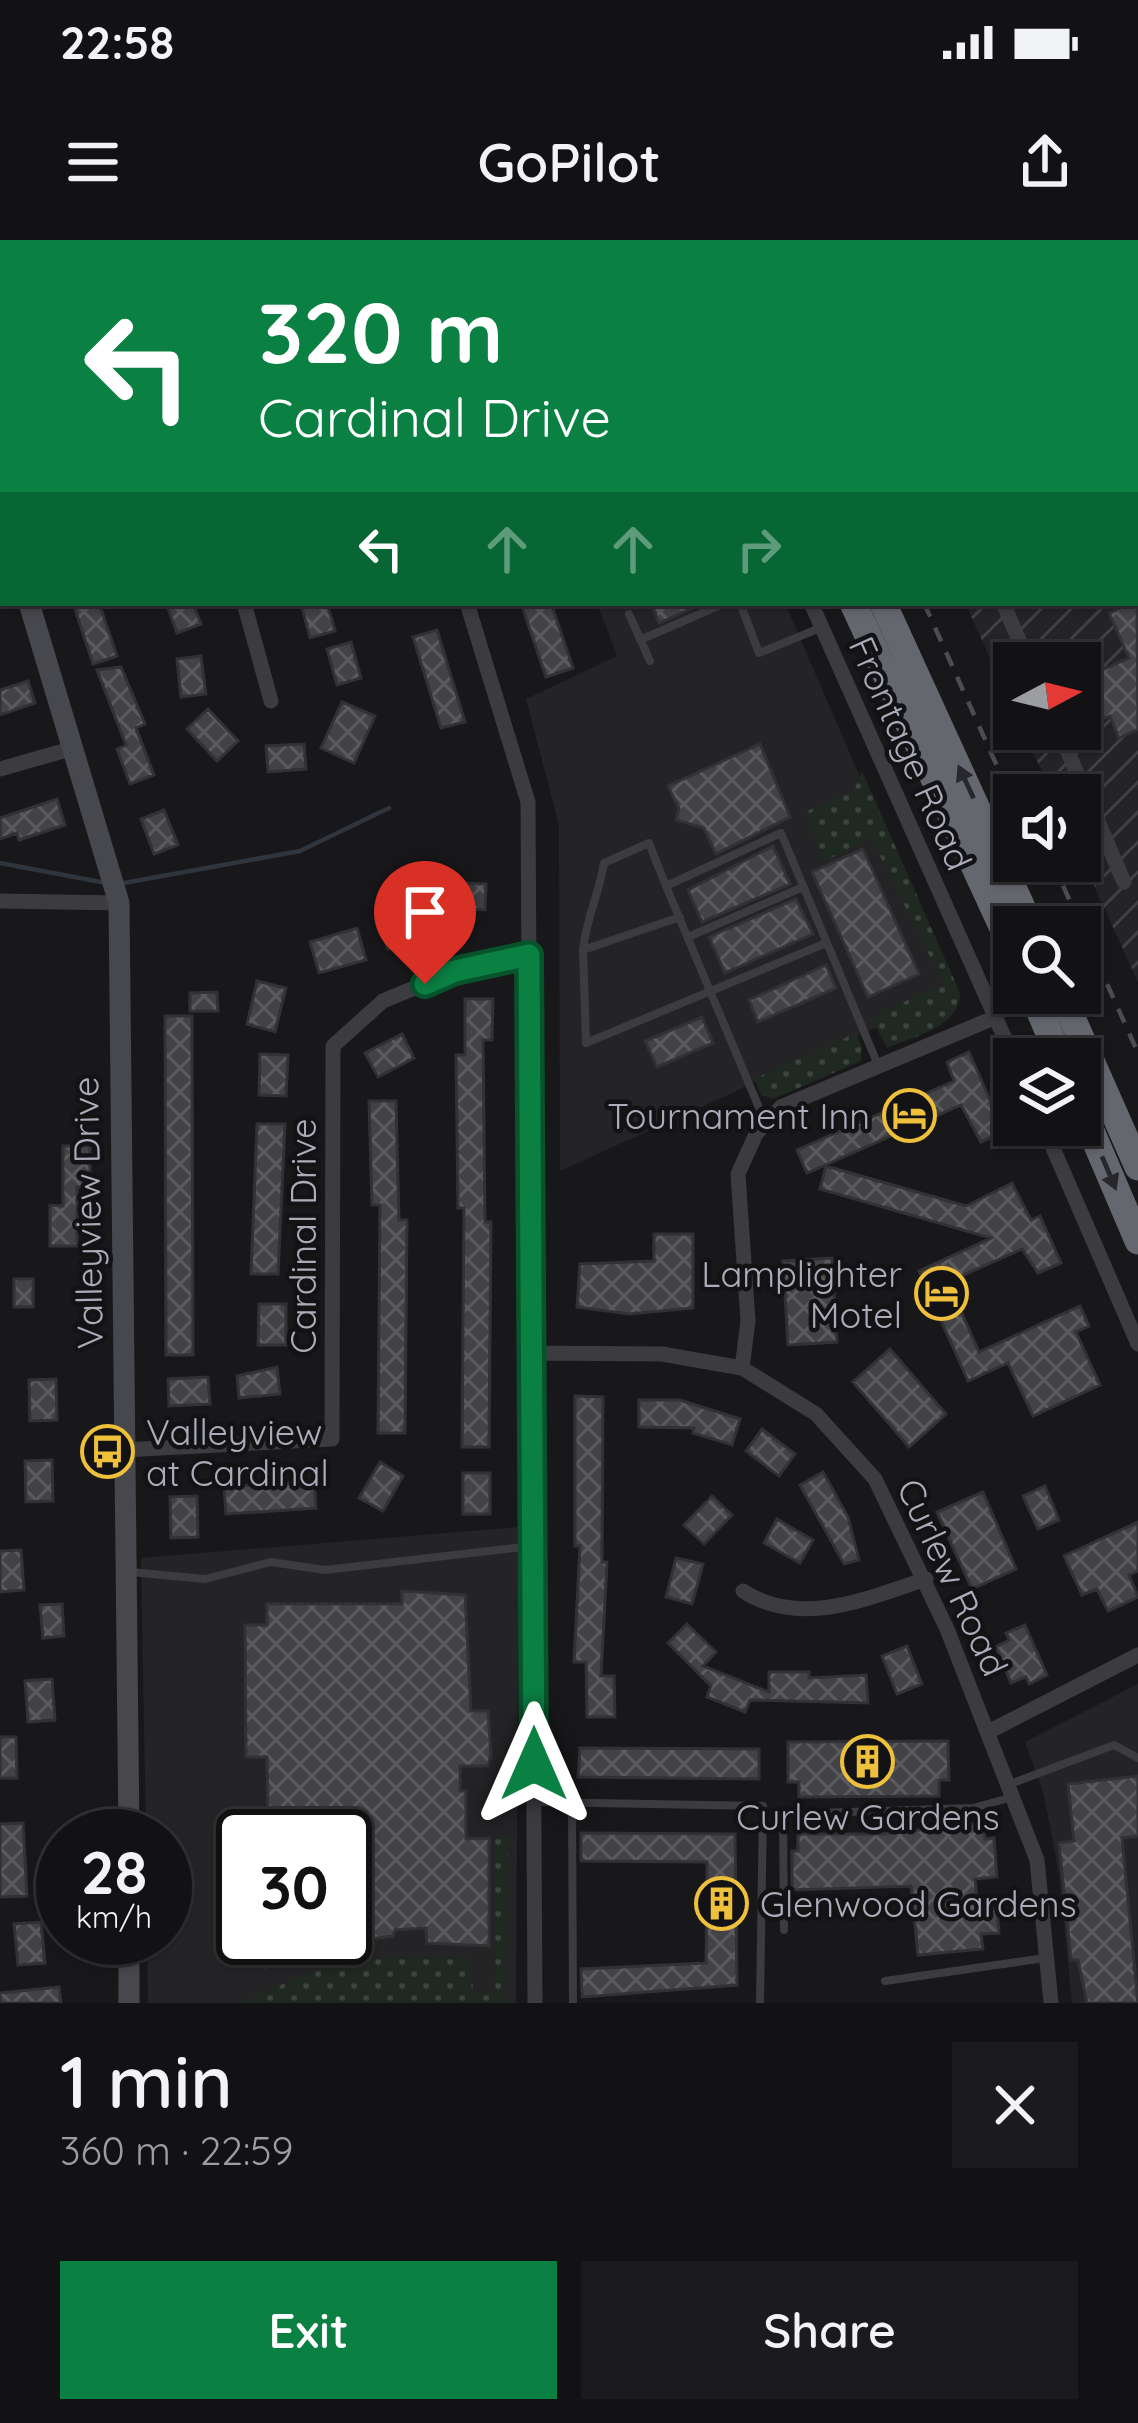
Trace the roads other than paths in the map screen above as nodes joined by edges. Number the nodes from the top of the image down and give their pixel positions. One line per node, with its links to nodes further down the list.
1 (30, 606): 16 (street, Valleyview Drive)
2 (245, 606): 15 (street)
3 (468, 606): 30 (street)
4 (717, 606): 12 (lane)
5 (741, 606): 11 (lane)
6 (812, 606): 11 (street, Frontage Road)
7 (854, 606): 24 (highway)
8 (885, 606): 25 (highway, one-way to 8)
9 (1004, 606): 13 (street)
10 (628, 614): 12 (lane)
11 (822, 628): 33 (street, Frontage Road)
12 (640, 640): 14 (lane)
13 (1020, 642)
14 (650, 661)
15 (271, 701)
16 (74, 748): 18 (street); 23 (street, Valleyview Drive)
17 (1067, 750): 19 (street)
18 (0, 769)
19 (1124, 882)
20 (666, 886): 21 (lane); 26 (lane); 29 (lane)
21 (802, 887): 27 (lane); 28 (lane)
22 (0, 901): 23 (street)
23 (119, 903): 44 (street, Valleyview Drive)
24 (993, 906)
25 (1021, 906)
26 (680, 917): 27 (lane); 29 (lane)
27 (688, 937): 31 (lane)
28 (826, 943): 31 (lane); 35 (lane)
29 (583, 950): 31 (lane)
30 (529, 955): 42 (street); 44 (street, Cardinal Drive)
31 (711, 993): 36 (lane)
32 (1069, 1014): 39 (highway)
33 (996, 1017): 34 (street, Frontage Road); 35 (street)
34 (1005, 1038)
35 (879, 1066): 36 (street)
36 (766, 1123): 43 (street)
37 (1052, 1146): 41 (street)
38 (1097, 1146): 40 (highway, one-way to 40)
39 (1138, 1167)
40 (1138, 1241)
41 (1138, 1343)
42 (532, 1353): 43 (street, Curlew Road); 45 (street)
43 (742, 1367): 47 (street, Curlew Road)
44 (123, 1450): 46 (street, Valleyview Drive)
45 (533, 1546): 46 (lane); 53 (street)
46 (125, 1571): 55 (street, Valleyview Drive)
47 (926, 1579): 48 (street); 50 (street, Curlew Road)
48 (743, 1591)
49 (1138, 1655): 50 (street)
50 (990, 1731): 52 (street, Curlew Road)
51 (1138, 1758): 52 (lane)
52 (1012, 1790): 56 (lane); 57 (street, Curlew Road)
53 (534, 1802): 54 (lane); 61 (street)
54 (572, 1803): 62 (lane); 63 (lane)
55 (129, 1809)
56 (784, 1930)
57 (1047, 1958): 59 (lane); 64 (street, Curlew Road)
58 (129, 1965): 60 (street)
59 (885, 1981)
60 (129, 2003)
61 (536, 2003)
62 (573, 2003)
63 (760, 2003)
64 (1051, 2003)

